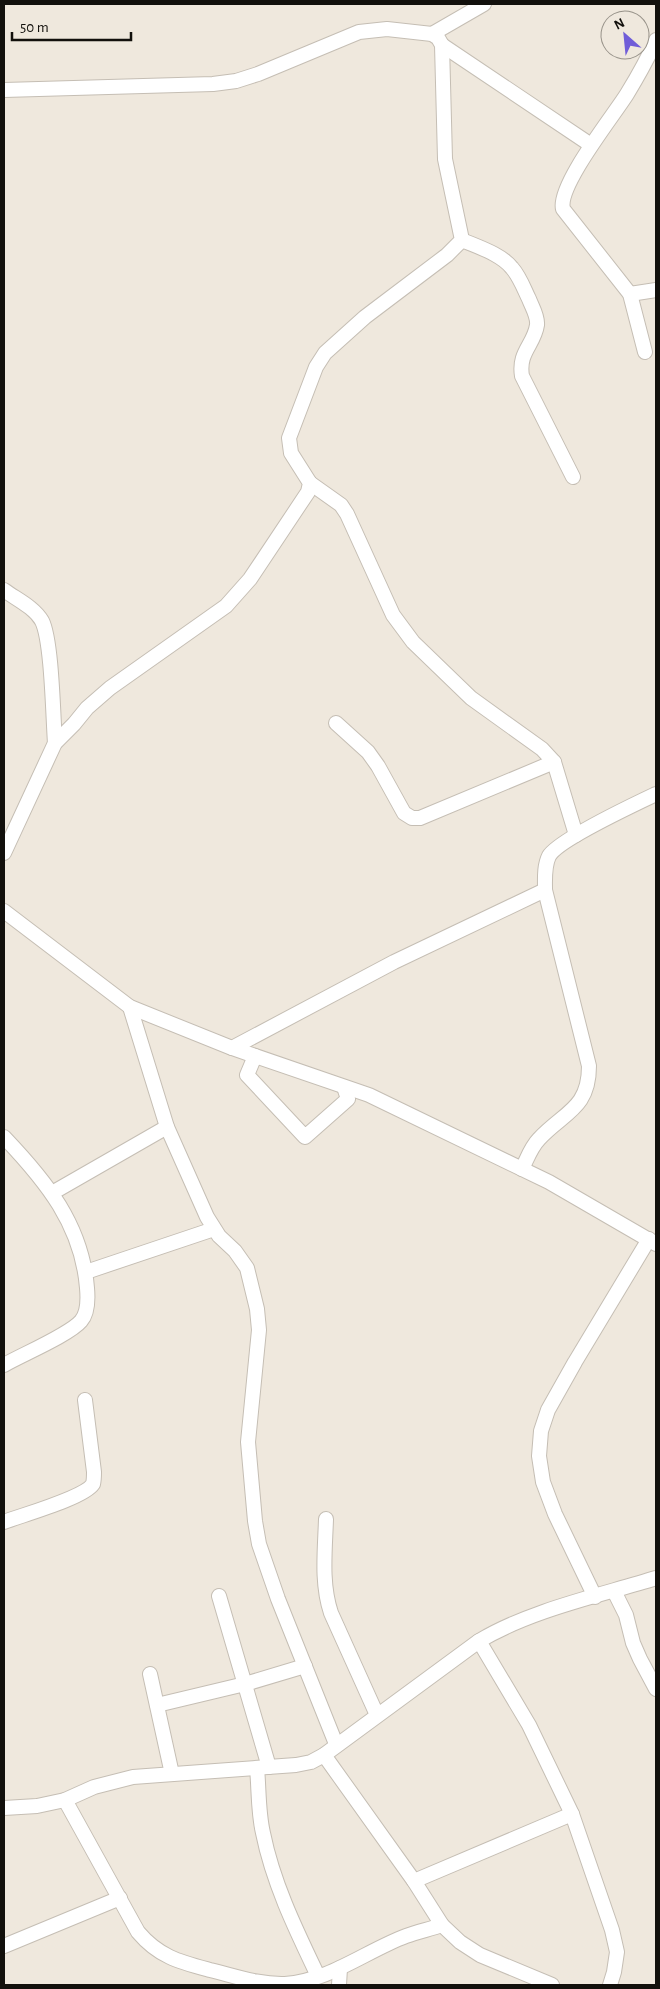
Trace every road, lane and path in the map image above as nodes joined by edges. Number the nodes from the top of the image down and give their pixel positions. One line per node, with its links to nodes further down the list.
1 (484, 4): 2 (street)
2 (432, 34): 4 (street); 5 (street)
3 (656, 40): 6 (street)
4 (442, 45): 6 (street); 7 (street)
5 (4, 90)
6 (591, 145): 9 (street)
7 (462, 240): 11 (street); 12 (street)
8 (656, 290): 9 (street)
9 (630, 294): 10 (street)
10 (644, 352)
11 (573, 477)
12 (310, 483): 15 (street); 16 (street)
13 (4, 590): 15 (street)
14 (336, 723): 16 (street)
15 (55, 743): 19 (street)
16 (554, 762): 18 (street)
17 (656, 794): 18 (street)
18 (576, 835): 20 (street)
19 (4, 853)
20 (545, 890): 23 (street); 28 (street)
21 (4, 911): 22 (street)
22 (130, 1007): 23 (street); 26 (street)
23 (232, 1048): 24 (street)
24 (255, 1056): 25 (street); 25 (street)
25 (344, 1087): 28 (street)
26 (167, 1127): 29 (street); 30 (street)
27 (4, 1137): 29 (street)
28 (522, 1169): 31 (street)
29 (52, 1193): 32 (street)
30 (214, 1229): 32 (street); 42 (street)
31 (652, 1241): 40 (street)
32 (86, 1272): 33 (street)
33 (4, 1365)
34 (85, 1400): 36 (street)
35 (326, 1520): 47 (street)
36 (4, 1522)
37 (656, 1578): 38 (street)
38 (614, 1591): 40 (street); 45 (street)
39 (219, 1596): 44 (street)
40 (595, 1597): 41 (street)
41 (479, 1641): 47 (street); 54 (street)
42 (305, 1666): 44 (street); 48 (street)
43 (150, 1674): 46 (street)
44 (245, 1684): 46 (street); 50 (street)
45 (656, 1689)
46 (157, 1705): 51 (street)
47 (377, 1715): 48 (street)
48 (336, 1744): 49 (street)
49 (324, 1755): 50 (street); 55 (street)
50 (263, 1768): 51 (street); 60 (street)
51 (172, 1774): 52 (street)
52 (65, 1800): 53 (street); 56 (street)
53 (4, 1808)
54 (572, 1814): 55 (street); 64 (street)
55 (414, 1881): 57 (street)
56 (120, 1898): 58 (street); 61 (street)
57 (442, 1925): 59 (street); 63 (street)
58 (4, 1946)
59 (340, 1968): 60 (street); 62 (street)
60 (318, 1976): 61 (street)
61 (257, 1984)
62 (339, 1985)
63 (552, 1985)
64 (610, 1985)

